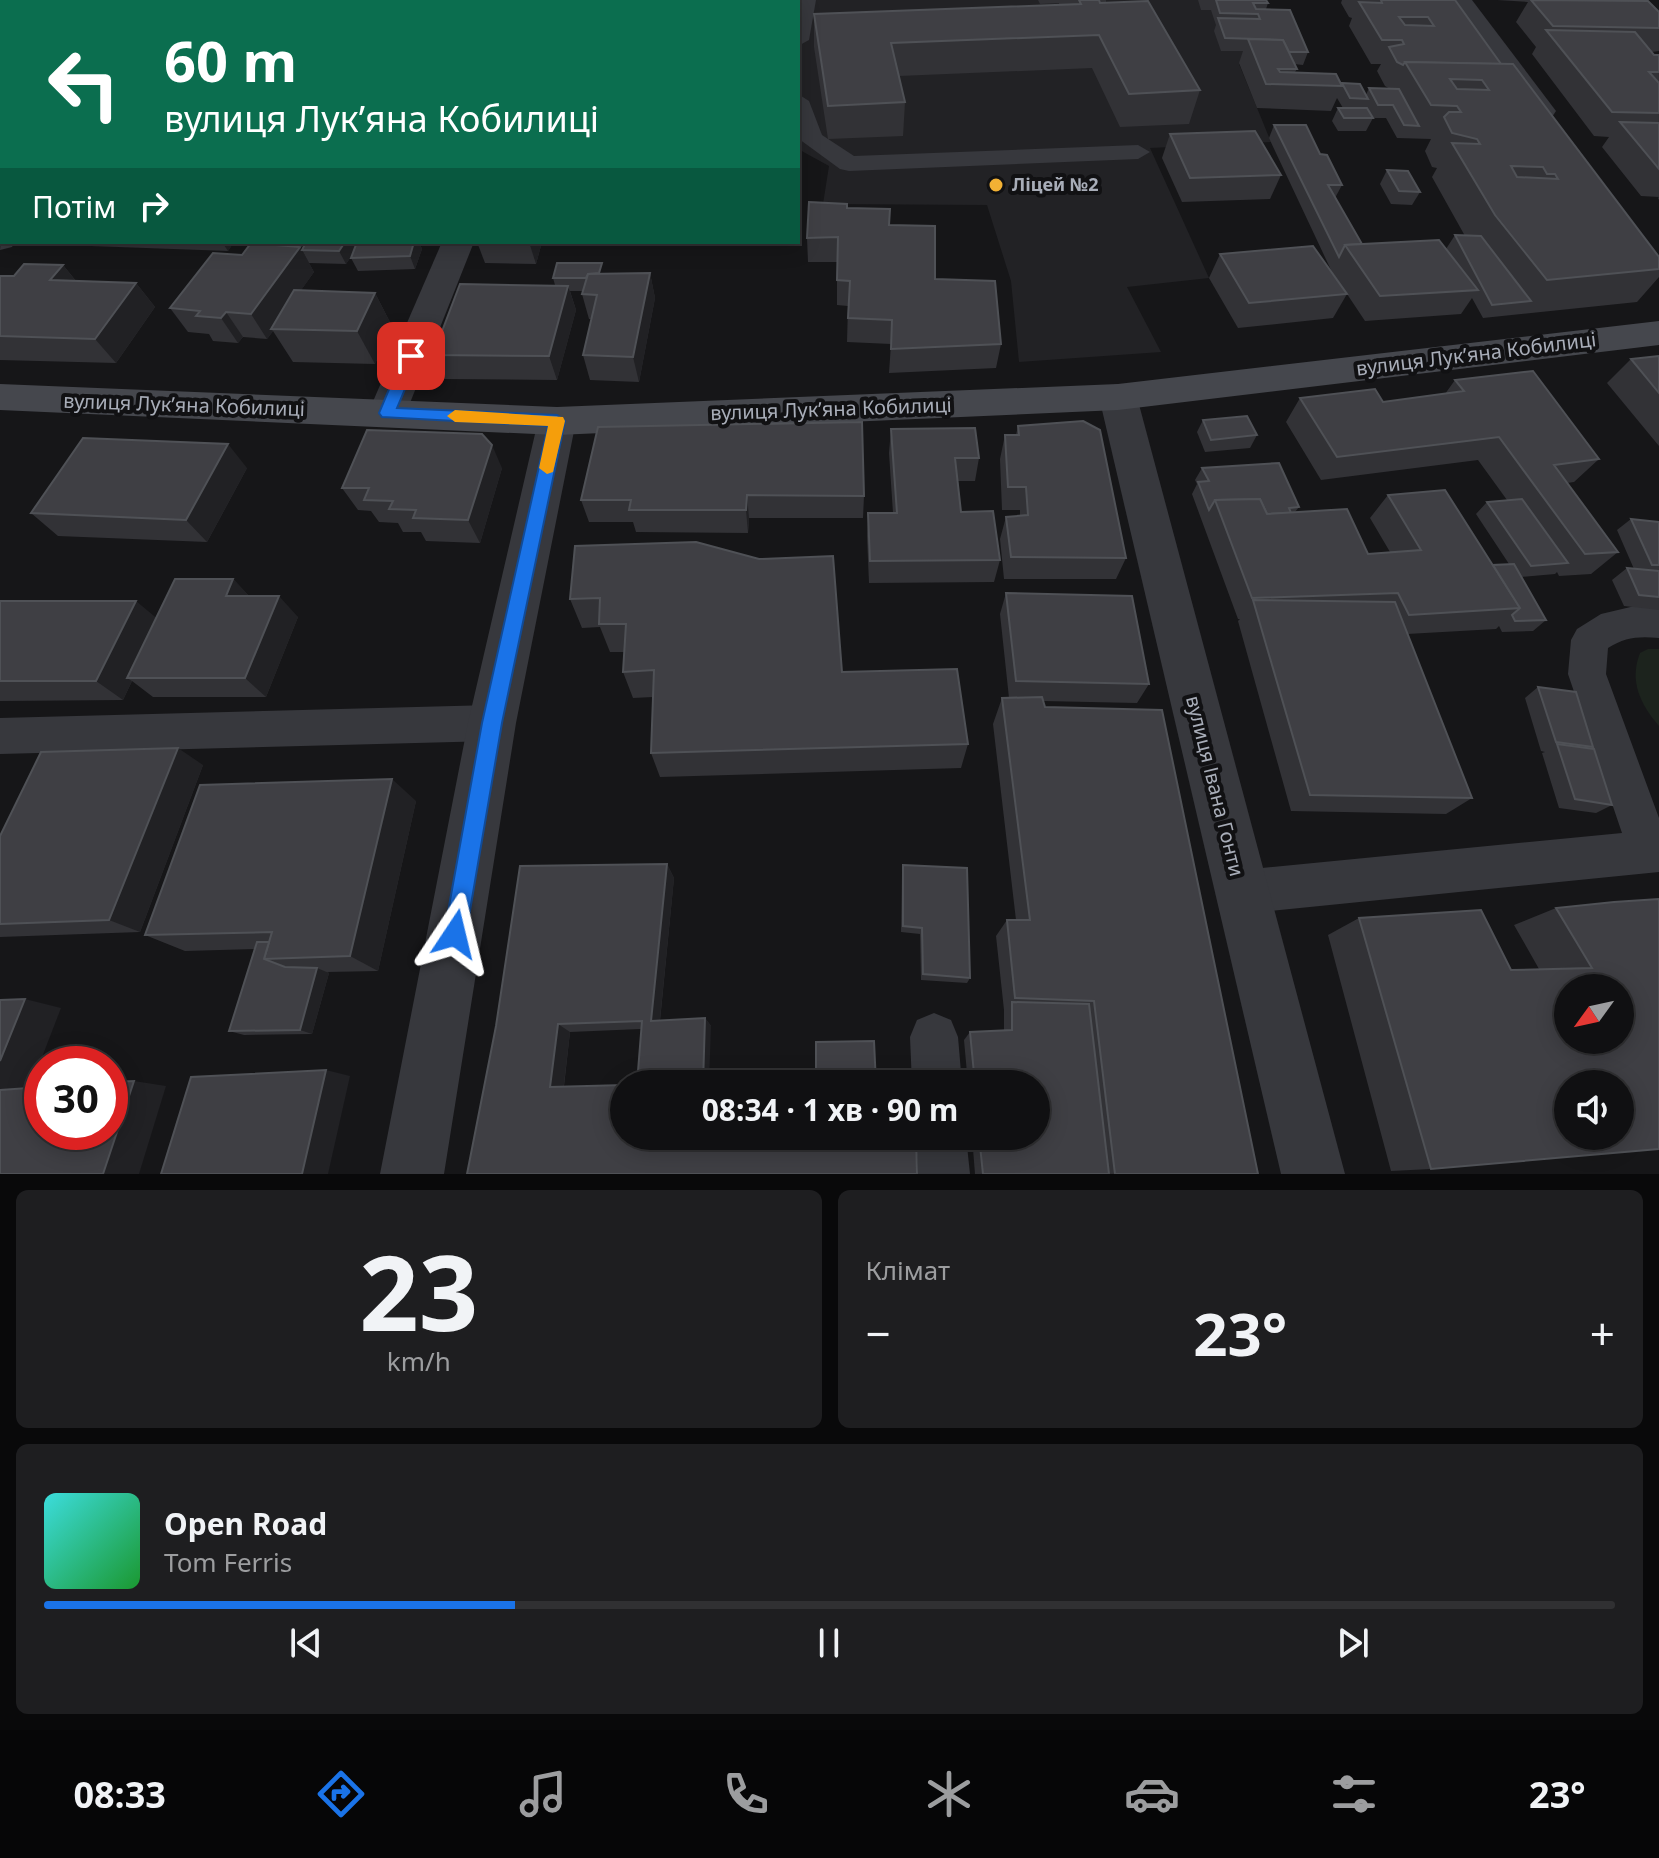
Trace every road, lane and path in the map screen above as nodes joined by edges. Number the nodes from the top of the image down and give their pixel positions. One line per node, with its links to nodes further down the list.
1 (806, 0): 3 (lane)
2 (1459, 0): 5 (street)
3 (800, 30)
4 (800, 107): 6 (lane)
5 (1564, 139)
6 (1138, 152)
7 (457, 244): 11 (street)
8 (1659, 333): 10 (street, вулиця Лукʼяна Кобилиці)
9 (0, 397): 11 (street, вулиця Лукʼяна Кобилиці)
10 (1118, 397): 12 (street, вулиця Лукʼяна Кобилиці); 17 (street, вулиця Івана Гонти)
11 (387, 413): 12 (street, вулиця Лукʼяна Кобилиці)
12 (557, 421): 14 (street)
13 (1659, 622): 16 (lane)
14 (492, 723): 15 (lane); 21 (street)
15 (0, 736)
16 (1655, 852): 17 (lane)
17 (1241, 892): 23 (street, вулиця Івана Гонти)
18 (934, 1037): 19 (lane)
19 (936, 1070)
20 (942, 1150): 22 (lane)
21 (412, 1174)
22 (944, 1174)
23 (1313, 1174)

